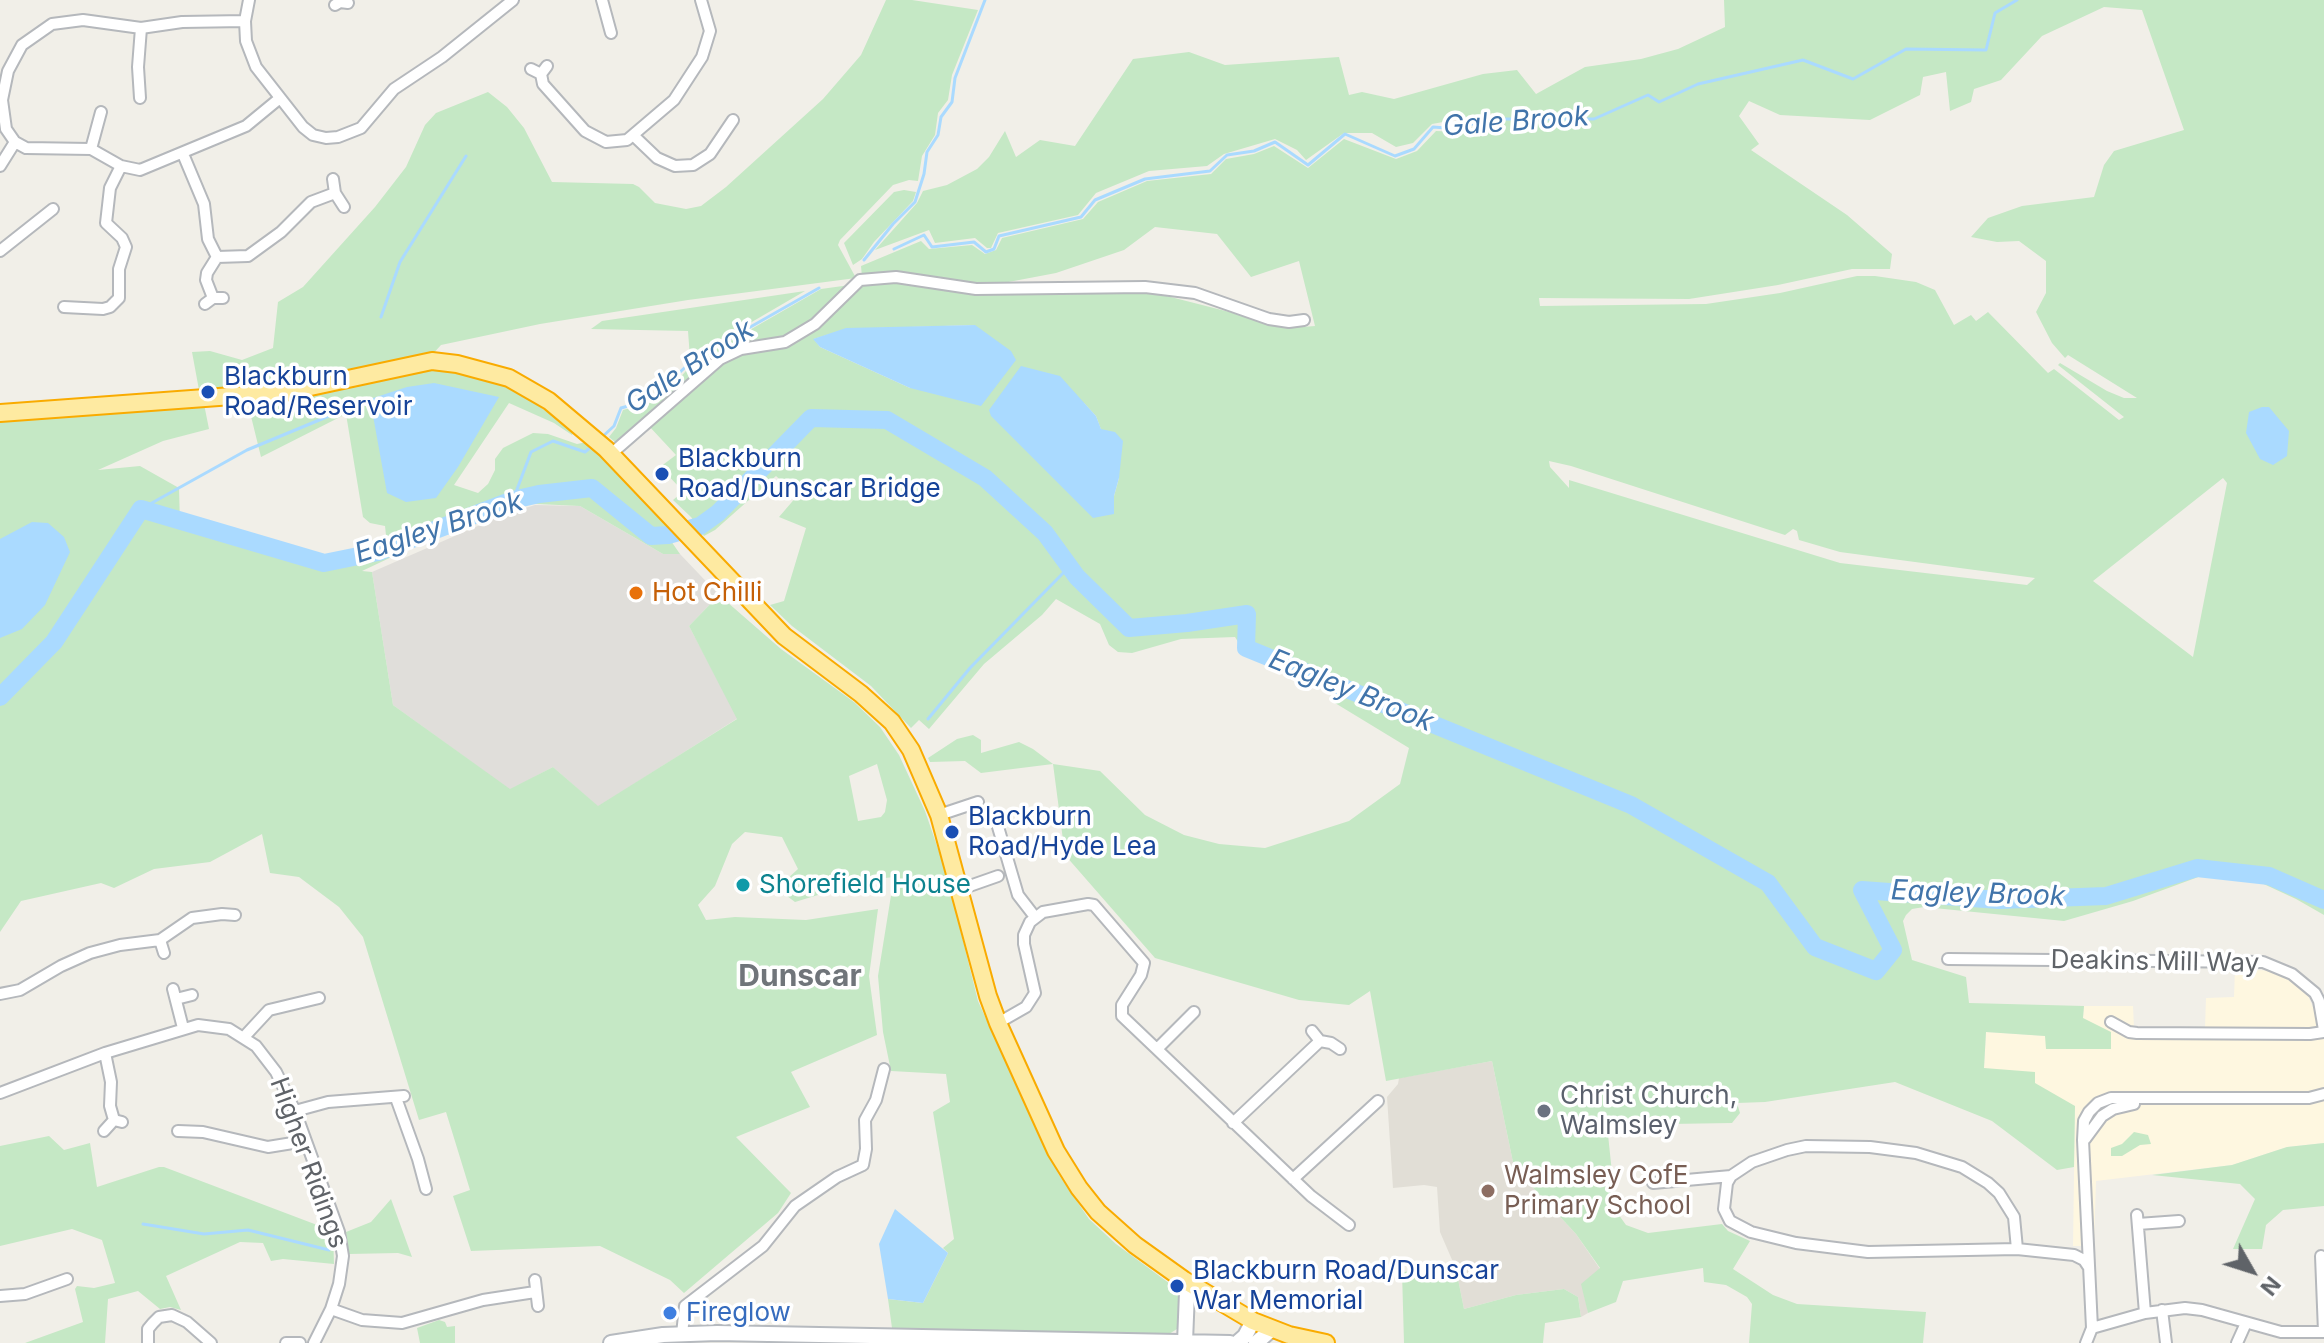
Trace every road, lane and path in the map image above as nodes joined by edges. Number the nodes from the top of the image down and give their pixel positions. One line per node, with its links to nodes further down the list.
1 (249, 0): 6 (street)
2 (513, 0): 5 (street)
3 (602, 0): 8 (street)
4 (701, 0): 15 (street)
5 (497, 5): 12 (street)
6 (245, 21): 7 (street); 12 (street)
7 (141, 28): 9 (street); 11 (street)
8 (611, 33)
9 (4, 68): 16 (street)
10 (540, 70): 15 (street)
11 (140, 98)
12 (280, 98): 18 (street)
13 (102, 110): 17 (street)
14 (733, 120): 15 (street)
15 (634, 136)
16 (15, 142): 17 (street); 19 (street)
17 (91, 149): 20 (street)
18 (183, 154): 20 (street); 26 (street)
19 (0, 166)
20 (121, 166): 28 (street)
21 (333, 179): 22 (street)
22 (335, 193): 23 (street); 26 (street)
23 (344, 207)
24 (48, 215): 25 (street)
25 (0, 251)
26 (217, 257): 27 (street)
27 (214, 300)
28 (64, 307)
29 (1304, 320): 31 (street)
30 (0, 413): 31 (highway)
31 (608, 451): 33 (highway)
32 (978, 802): 33 (street)
33 (939, 815): 36 (highway)
34 (996, 820): 38 (street)
35 (998, 876): 36 (street)
36 (961, 889): 47 (highway)
37 (235, 915): 39 (street)
38 (1035, 917): 47 (street); 53 (street)
39 (160, 940): 40 (street); 42 (street)
40 (164, 953)
41 (1948, 959): 50 (street, Deakins Mill Way)
42 (0, 994)
43 (192, 995): 48 (street)
44 (323, 997): 51 (street)
45 (1190, 1013): 53 (street)
46 (2111, 1022): 50 (street)
47 (998, 1023): 75 (highway)
48 (183, 1028): 51 (street); 55 (street)
49 (1312, 1031): 52 (street)
50 (2324, 1031)
51 (244, 1037): 60 (street, Higher Ridings)
52 (1320, 1041): 54 (street); 61 (street)
53 (1158, 1048): 61 (street)
54 (1340, 1049)
55 (105, 1053): 57 (street); 62 (street)
56 (884, 1069): 86 (street)
57 (0, 1093)
58 (2324, 1094): 73 (street)
59 (1375, 1109): 66 (street)
60 (295, 1111): 64 (street, Higher Ridings); 68 (street)
61 (1233, 1123): 66 (street)
62 (104, 1131)
63 (178, 1131): 64 (street)
64 (305, 1141): 78 (street, Higher Ridings)
65 (1731, 1176): 67 (street); 71 (street); 71 (street)
66 (1293, 1179): 70 (street)
67 (1653, 1183)
68 (426, 1189)
69 (2174, 1223): 80 (street)
70 (1349, 1225)
71 (2017, 1249): 73 (street)
72 (2319, 1256): 85 (street)
73 (2088, 1266): 83 (street)
74 (67, 1279): 76 (street)
75 (1184, 1280): 81 (highway); 97 (main road)
76 (0, 1296)
77 (538, 1306): 78 (street)
78 (331, 1309): 95 (street, Higher Ridings)
79 (2162, 1310): 80 (street); 82 (street); 103 (street)
80 (2145, 1313): 83 (street)
81 (1253, 1321): 84 (highway); 99 (main road)
82 (2246, 1323): 85 (street); 104 (street)
83 (2092, 1328): 102 (street)
84 (1272, 1329): 100 (main road); 101 (highway)
85 (2324, 1332)
86 (682, 1334): 87 (main road); 90 (main road)
87 (737, 1338): 88 (main road)
88 (791, 1338): 89 (main road)
89 (878, 1339): 97 (main road)
90 (642, 1340): 96 (main road)
91 (148, 1343): 92 (street)
92 (211, 1343)
93 (286, 1343): 94 (street)
94 (300, 1343)
95 (314, 1343)
96 (611, 1343)
97 (1185, 1343): 98 (main road)
98 (1230, 1343)
99 (1237, 1343)
100 (1256, 1343)
101 (1326, 1343)
102 (2086, 1343)
103 (2166, 1343)
104 (2237, 1343)

